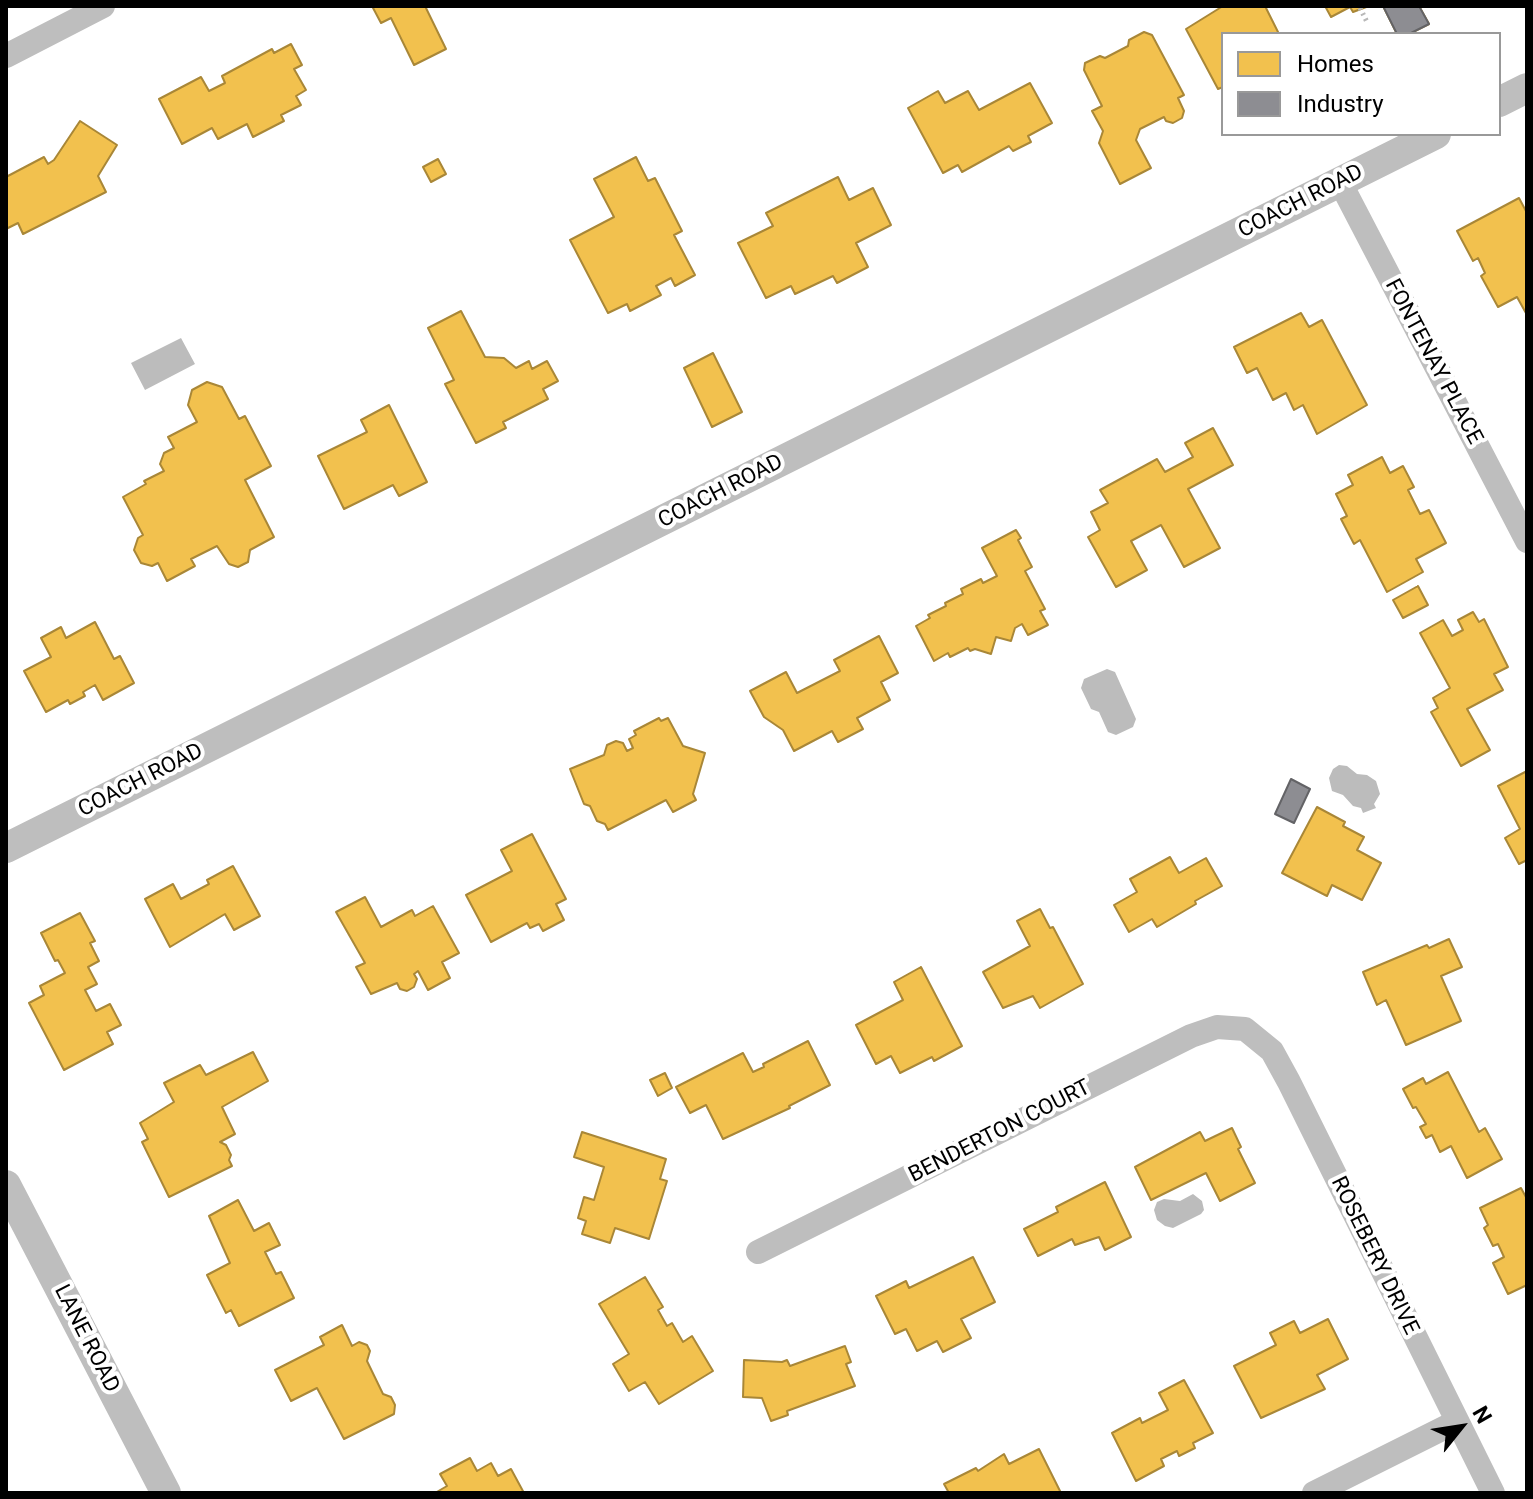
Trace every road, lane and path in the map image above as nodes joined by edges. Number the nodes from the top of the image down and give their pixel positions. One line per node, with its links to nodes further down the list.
1 (103, 6): 4 (street)
2 (1360, 8): 3 (path)
3 (1368, 24)
4 (6, 56)
5 (1527, 88): 6 (street)
6 (1501, 101)
7 (1432, 136): 8 (street, COACH ROAD)
8 (1340, 182): 9 (street, FONTENAY PLACE); 10 (street, COACH ROAD)
9 (1527, 541)
10 (6, 848)
11 (1245, 1029): 13 (street, BENDERTON COURT); 14 (street, ROSEBERY DRIVE)
12 (6, 1185): 15 (street, LANE ROAD)
13 (758, 1252)
14 (1456, 1422): 16 (street); 17 (street, ROSEBERY DRIVE)
15 (166, 1493)
16 (1314, 1493)
17 (1493, 1493)

